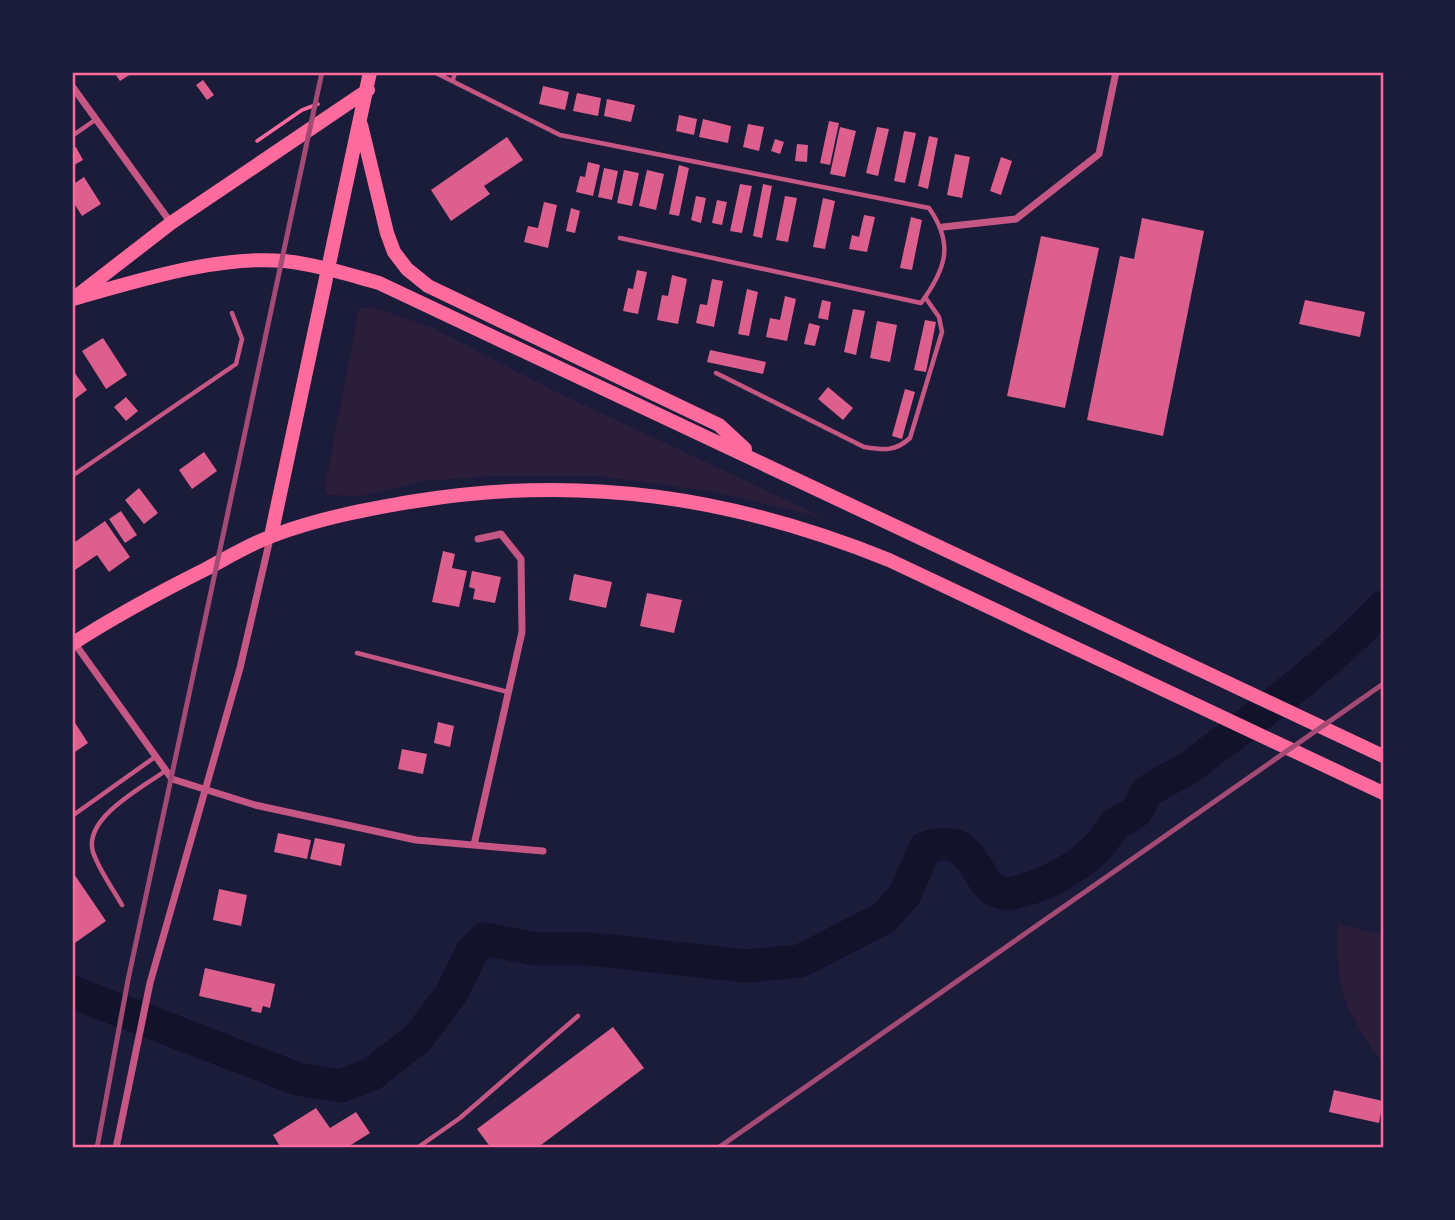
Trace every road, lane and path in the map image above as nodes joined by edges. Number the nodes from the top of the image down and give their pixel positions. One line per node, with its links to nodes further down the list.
1 (370, 72): 7 (main road)
2 (434, 72): 5 (lane)
3 (455, 72): 5 (lane)
4 (1116, 72): 14 (street)
5 (453, 80): 14 (lane)
6 (72, 86): 9 (street)
7 (368, 90): 10 (main road); 13 (main road)
8 (322, 104): 12 (path)
9 (96, 119): 11 (lane); 13 (street)
10 (361, 125): 16 (main road); 21 (main road)
11 (72, 136)
12 (257, 141)
13 (172, 223): 18 (main road)
14 (943, 228): 17 (lane)
15 (620, 238): 17 (lane)
16 (330, 269): 18 (main road); 21 (main road); 23 (main road)
17 (925, 297): 20 (lane)
18 (72, 300)
19 (232, 313): 22 (lane)
20 (716, 373)
21 (757, 460): 28 (main road)
22 (72, 476)
23 (271, 536): 25 (main road); 31 (street); 32 (main road)
24 (478, 539): 27 (street)
25 (72, 642): 29 (street)
26 (357, 653): 27 (lane)
27 (508, 692): 34 (street)
28 (1383, 755)
29 (156, 756): 30 (street); 33 (lane)
30 (166, 770): 31 (street); 36 (lane)
31 (204, 791): 34 (street); 38 (street)
32 (1383, 793)
33 (72, 816)
34 (474, 845): 35 (street)
35 (543, 851)
36 (122, 905)
37 (578, 1016): 39 (lane)
38 (116, 1148)
39 (417, 1148)

